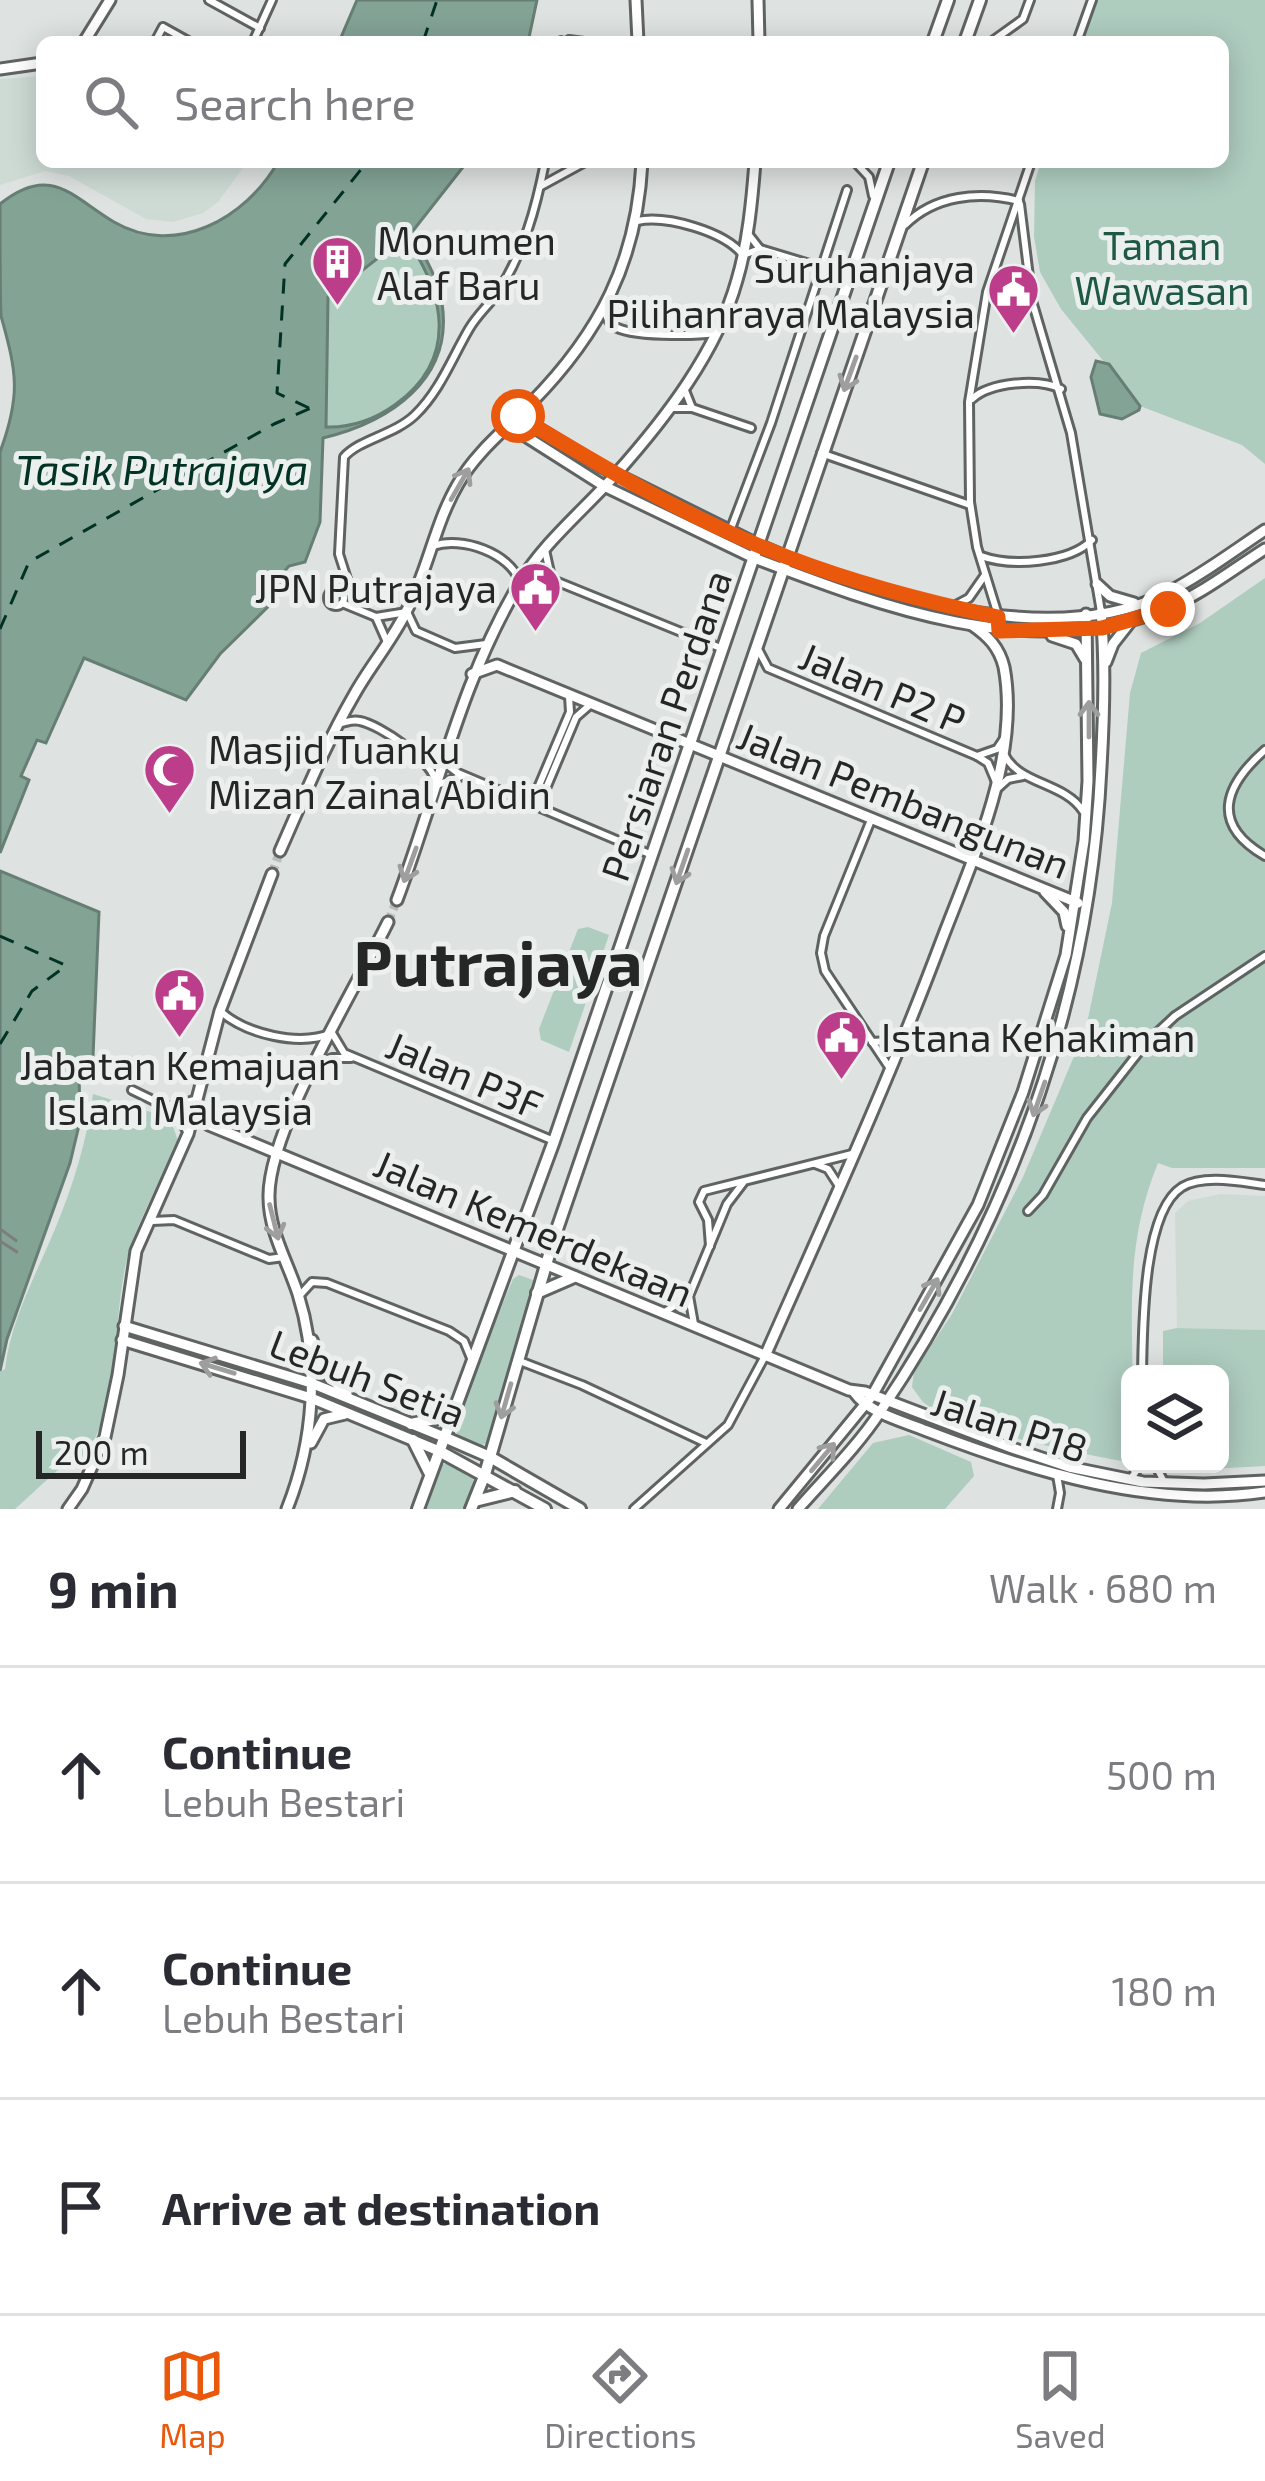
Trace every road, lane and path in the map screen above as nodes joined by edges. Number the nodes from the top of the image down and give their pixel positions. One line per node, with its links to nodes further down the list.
1 (110, 0): 11 (street)
2 (208, 0): 10 (street)
3 (272, 0): 10 (street)
4 (636, 0): 13 (street)
5 (758, 0): 14 (street)
6 (948, 0): 15 (main road)
7 (980, 0): 16 (main road)
8 (1030, 0): 17 (street)
9 (1092, 0): 18 (street)
10 (260, 28): 12 (street)
11 (88, 36)
12 (256, 36)
13 (637, 36)
14 (758, 36)
15 (935, 36)
16 (967, 36)
17 (999, 36)
18 (1079, 36)
19 (36, 65): 20 (street)
20 (0, 70)
21 (544, 168): 29 (street)
22 (574, 168): 29 (street)
23 (641, 168): 33 (street)
24 (754, 168): 34 (street)
25 (859, 168): 32 (street)
26 (887, 168): 32 (main road, Persiaran Perdana)
27 (921, 168): 35 (main road, Persiaran Perdana)
28 (1029, 168): 31 (street)
29 (541, 187): 76 (street)
30 (848, 190): 38 (street)
31 (1019, 201): 35 (street); 39 (street); 40 (street)
32 (872, 212): 60 (main road, Persiaran Perdana)
33 (637, 220): 37 (street); 41 (street)
34 (747, 225): 36 (street); 37 (street)
35 (903, 227): 51 (main road, Persiaran Perdana, one-way to 51)
36 (760, 249): 37 (street); 38 (street)
37 (742, 255): 42 (street)
38 (823, 268): 58 (street)
39 (987, 292): 40 (street); 45 (street)
40 (1032, 301): 44 (street)
41 (604, 310): 42 (street); 48 (street)
42 (717, 331): 43 (street)
43 (685, 384): 46 (street); 47 (street)
44 (1061, 388): 45 (street); 59 (street)
45 (969, 402): 53 (street)
46 (692, 408): 47 (street); 50 (street)
47 (668, 409): 52 (street)
48 (518, 416): 49 (street); 52 (street)
49 (508, 425): 54 (street); 61 (street, one-way to 49)
50 (751, 428)
51 (821, 453): 55 (street); 66 (main road, Persiaran Perdana)
52 (616, 474): 54 (street); 58 (street)
53 (969, 480): 55 (street); 56 (street)
54 (604, 486): 63 (street); 65 (street)
55 (946, 495): 56 (street)
56 (970, 505): 64 (street)
57 (1265, 530): 71 (street)
58 (730, 531): 60 (street)
59 (1092, 540): 64 (street); 70 (street)
60 (759, 544): 65 (main road, Persiaran Perdana); 66 (street)
61 (433, 546): 68 (street); 73 (street)
62 (1265, 549): 78 (street)
63 (545, 550): 68 (street); 69 (street)
64 (979, 556): 67 (street)
65 (754, 558): 66 (street); 87 (main road, Persiaran Perdana)
66 (784, 563): 72 (street); 79 (street); 84 (main road, Persiaran Perdana)
67 (985, 575): 72 (street); 77 (street)
68 (524, 578): 69 (street); 85 (street)
69 (553, 580): 87 (street)
70 (1097, 584): 71 (street); 74 (street)
71 (1136, 603): 74 (street)
72 (951, 607): 77 (street)
73 (407, 612): 76 (street); 85 (street); 86 (street)
74 (1101, 612): 75 (street); 80 (street)
75 (1086, 614): 77 (street); 81 (street)
76 (376, 617): 86 (street)
77 (998, 617): 82 (street)
78 (1131, 622): 80 (street); 90 (street)
79 (972, 625): 82 (street); 98 (street)
80 (1102, 628): 81 (street); 90 (street)
81 (1088, 630): 83 (street); 93 (street)
82 (999, 631): 83 (street)
83 (1041, 632): 93 (street)
84 (758, 642): 89 (street, Jalan P2 P); 92 (main road, Persiaran Perdana)
85 (487, 643): 88 (street); 91 (street)
86 (388, 645): 96 (street)
87 (723, 649): 97 (main road, Persiaran Perdana)
88 (497, 665): 91 (street); 94 (street, Jalan Pembangunan)
89 (768, 668): 92 (street, Jalan P2 P); 102 (street, Jalan P2 P)
90 (1103, 669): 121 (street)
91 (472, 674): 99 (street)
92 (744, 682): 101 (main road, Persiaran Perdana)
93 (1089, 682): 105 (street, one-way to 93)
94 (569, 696): 95 (street, Jalan Pembangunan); 109 (street)
95 (591, 704): 97 (street, Jalan Pembangunan); 109 (street)
96 (339, 724): 106 (street); 112 (street)
97 (691, 744): 101 (street, Jalan Pembangunan); 113 (main road, Persiaran Perdana)
98 (1002, 744): 102 (street, Jalan P2 P); 103 (street); 107 (street)
99 (448, 749): 104 (street); 106 (street)
100 (1265, 750): 114 (street)
101 (720, 756): 111 (street, Jalan Pembangunan); 152 (main road, Persiaran Perdana, one-way to 152)
102 (977, 756): 107 (street, Jalan P2 P)
103 (1026, 776): 107 (street); 108 (street)
104 (465, 777): 106 (street); 109 (street)
105 (1088, 782): 108 (street); 110 (street)
106 (437, 787): 119 (street, one-way to 119)
107 (995, 790): 115 (street)
108 (1061, 790): 110 (street)
109 (536, 803): 113 (street)
110 (1084, 814): 117 (street)
111 (872, 820): 115 (street, Jalan Pembangunan); 128 (street)
112 (280, 851)
113 (652, 855): 137 (main road, Persiaran Perdana)
114 (1265, 856)
115 (972, 862): 118 (street, Jalan Pembangunan); 127 (street)
116 (272, 874): 125 (street)
117 (1078, 877): 118 (street); 120 (street)
118 (1048, 892): 120 (street, Jalan Pembangunan); 123 (street)
119 (397, 900)
120 (1074, 902): 121 (street, Jalan Pembangunan); 123 (street)
121 (1089, 905): 171 (street, one-way to 171)
122 (388, 922): 126 (street)
123 (1066, 955): 169 (street, one-way to 123)
124 (1265, 956): 146 (street)
125 (220, 1011): 126 (street); 133 (street)
126 (332, 1033): 129 (street, Jalan P3F); 130 (street)
127 (904, 1040): 128 (street); 131 (street)
128 (872, 1042): 131 (street)
129 (355, 1058): 130 (street, Jalan P3F); 137 (street, Jalan P3F)
130 (315, 1065): 138 (street)
131 (891, 1070): 139 (street)
132 (132, 1090): 134 (street)
133 (198, 1099): 134 (street); 135 (street)
134 (168, 1106): 136 (street)
135 (194, 1114): 136 (street); 138 (street, Jalan Kemerdekaan)
136 (188, 1134): 148 (street)
137 (554, 1141): 150 (main road, Persiaran Perdana)
138 (276, 1152): 150 (street, Jalan Kemerdekaan); 151 (street, one-way to 151)
139 (858, 1153): 140 (street); 144 (street)
140 (811, 1164): 141 (street); 144 (street)
141 (752, 1179): 143 (street); 145 (street)
142 (1265, 1185): 165 (street)
143 (712, 1188): 145 (street); 147 (street)
144 (841, 1190): 162 (street)
145 (726, 1207): 147 (street); 149 (street)
146 (1028, 1211)
147 (703, 1212): 149 (street)
148 (149, 1222): 151 (street); 159 (street)
149 (710, 1246): 155 (street)
150 (514, 1252): 152 (street, Jalan Kemerdekaan); 163 (main road, Persiaran Perdana)
151 (284, 1257): 156 (street)
152 (546, 1264): 153 (street, Jalan Kemerdekaan); 154 (main road, Persiaran Perdana)
153 (574, 1277): 154 (main road); 157 (street, Jalan Kemerdekaan)
154 (537, 1293): 164 (main road, Persiaran Perdana)
155 (689, 1296): 157 (street); 160 (street)
156 (300, 1303): 158 (street); 163 (street)
157 (663, 1313): 160 (street, Jalan Kemerdekaan)
158 (307, 1323): 166 (street); 168 (street)
159 (124, 1326): 161 (street); 166 (street, Lebuh Setia)
160 (695, 1327): 162 (street, Jalan Kemerdekaan)
161 (122, 1340): 167 (street, Lebuh Setia, one-way to 161); 193 (street)
162 (766, 1356): 169 (street, Jalan Kemerdekaan); 176 (street)
163 (471, 1358): 170 (main road, Persiaran Perdana)
164 (517, 1360): 176 (street); 179 (main road, Persiaran Perdana, one-way to 179)
165 (1143, 1365)
166 (311, 1383): 167 (street); 168 (street, Lebuh Setia)
167 (311, 1398): 172 (street, Lebuh Setia); 177 (street)
168 (352, 1399): 173 (street, Lebuh Setia)
169 (870, 1401): 171 (street); 199 (street, one-way to 169)
170 (454, 1407): 173 (main road); 174 (main road, Persiaran Perdana)
171 (883, 1407): 184 (street, Jalan P18); 185 (street, Jalan P18); 200 (street)
172 (350, 1414): 175 (street, Lebuh Setia); 177 (street)
173 (411, 1424): 174 (street, Lebuh Setia)
174 (444, 1436): 178 (main road, Persiaran Perdana); 179 (main road, Lebuh Setia)
175 (413, 1440): 178 (street, Lebuh Setia); 183 (main road)
176 (706, 1443): 198 (street)
177 (307, 1450): 194 (street)
178 (439, 1451): 182 (main road, Lebuh Setia); 183 (main road, Persiaran Perdana)
179 (490, 1457): 182 (main road, Persiaran Perdana); 197 (main road, Lebuh Setia)
180 (1135, 1473): 185 (street)
181 (1160, 1473): 188 (street)
182 (485, 1474): 189 (main road, Lebuh Setia); 192 (main road, Persiaran Perdana)
183 (430, 1475): 195 (main road, Persiaran Perdana)
184 (1057, 1475): 186 (street, Jalan P18); 191 (street)
185 (1122, 1478): 188 (street, Jalan P18)
186 (1072, 1479): 190 (street, Jalan P18); 191 (street)
187 (1265, 1481): 188 (street, Jalan P18)
188 (1165, 1482)
189 (515, 1491): 192 (main road); 196 (main road, Lebuh Setia)
190 (1265, 1492)
191 (1060, 1493): 201 (street)
192 (473, 1505)
193 (68, 1509)
194 (287, 1509)
195 (418, 1509)
196 (545, 1509)
197 (580, 1509)
198 (634, 1509)
199 (779, 1509)
200 (798, 1509)
201 (1057, 1509)

